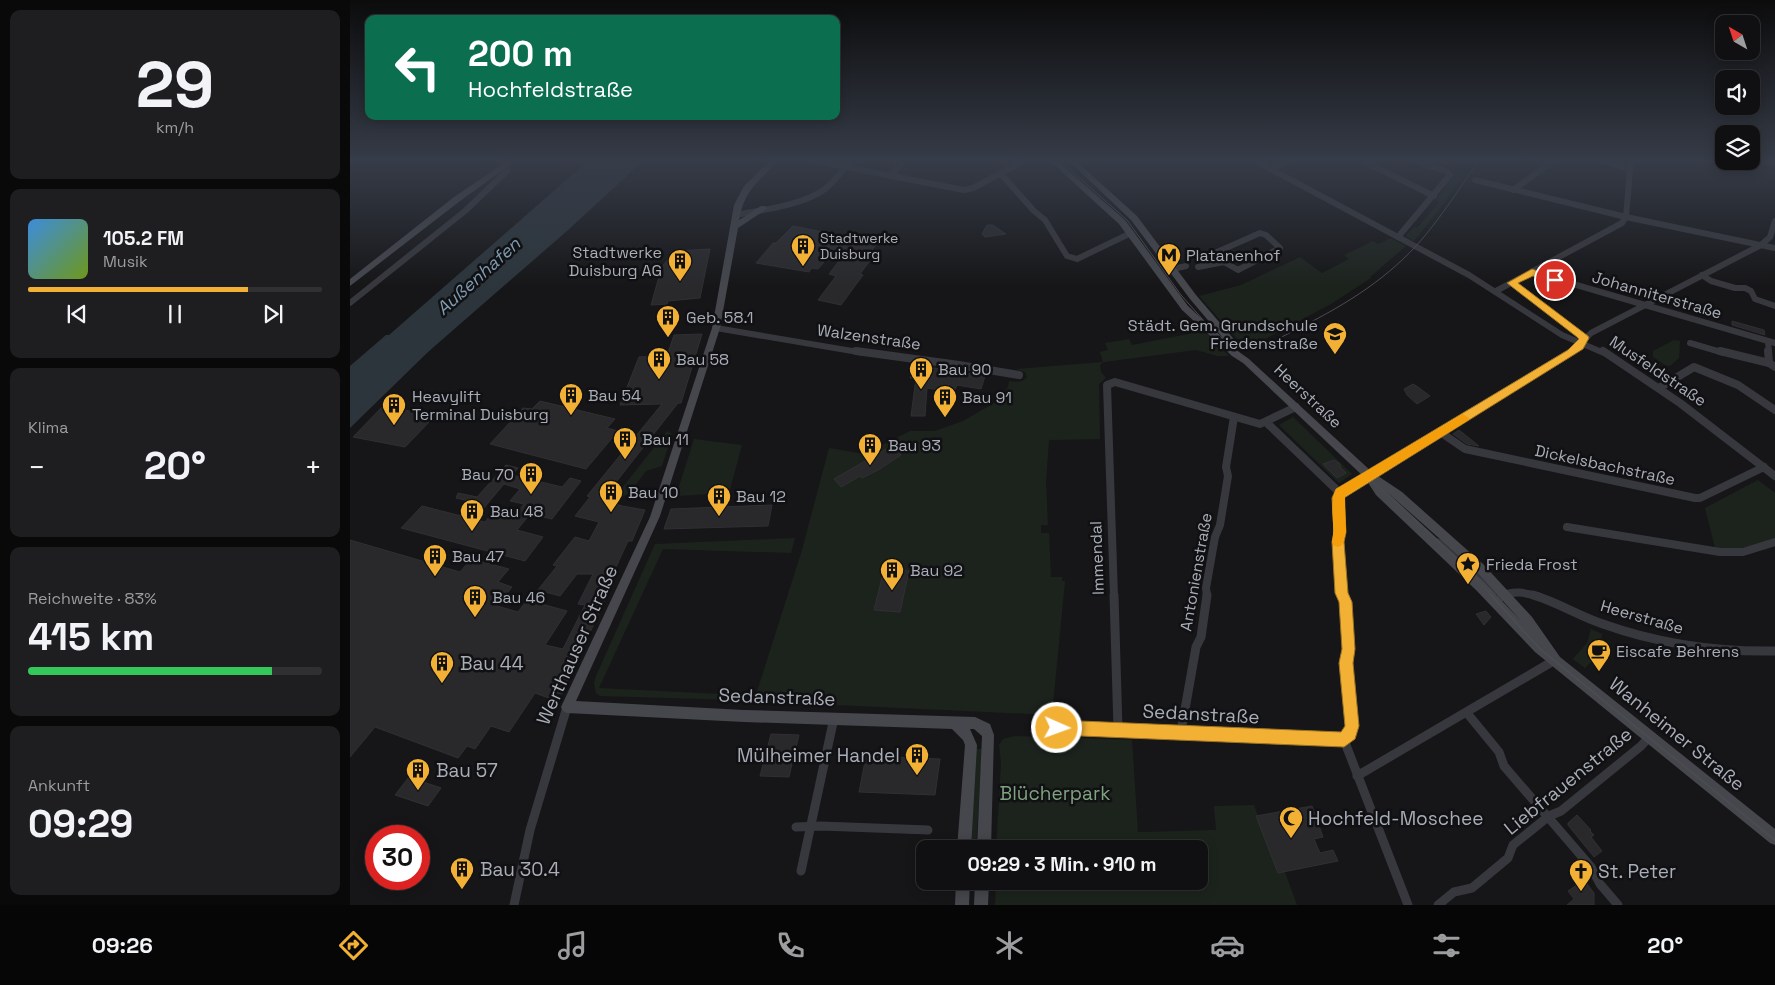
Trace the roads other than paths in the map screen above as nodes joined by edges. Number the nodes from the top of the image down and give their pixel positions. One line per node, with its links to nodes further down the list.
1 (453, 202): 26 (street)
2 (474, 202): 32 (street)
3 (739, 202): 13 (street)
4 (785, 202): 12 (street)
5 (1027, 202): 17 (street)
6 (1103, 202): 17 (street, Heerstraße)
7 (1117, 202): 24 (street, Heerstraße)
8 (1333, 202): 18 (street, Musfeldstraße)
9 (1429, 202): 18 (street)
10 (1564, 202): 14 (street)
11 (1627, 202): 14 (street)
12 (764, 208): 13 (street); 16 (street)
13 (736, 215): 16 (street)
14 (1626, 217): 19 (street); 25 (street)
15 (1775, 221): 19 (street)
16 (734, 227): 35 (street)
17 (1132, 233): 39 (street, Heerstraße)
18 (1398, 237): 31 (street, Musfeldstraße)
19 (1761, 245): 20 (street); 28 (street)
20 (1775, 248)
21 (1224, 262): 21 (street); 23 (street)
22 (1186, 266): 24 (street)
23 (1198, 267)
24 (1173, 269): 39 (street, Heerstraße)
25 (1532, 272): 30 (street); 33 (street, Johanniterstraße)
26 (360, 274): 27 (street); 29 (street)
27 (350, 275)
28 (1702, 275): 33 (street); 34 (street)
29 (350, 283)
30 (1512, 283): 31 (street); 36 (street)
31 (1496, 291): 36 (street, Musfeldstraße)
32 (350, 303)
33 (1644, 305): 36 (street); 37 (street, Johanniterstraße)
34 (1775, 306)
35 (716, 328): 41 (street, Walzenstraße); 60 (street, Werthauser Straße)
36 (1583, 340): 42 (street, Musfeldstraße); 47 (street)
37 (1772, 342): 40 (street)
38 (1690, 343): 40 (street)
39 (1246, 361): 43 (street, Heerstraße)
40 (1772, 365)
41 (1019, 375)
42 (1659, 388): 44 (street); 48 (street, Musfeldstraße)
43 (1296, 407): 46 (street); 49 (street, Heerstraße)
44 (1775, 410)
45 (1234, 417): 46 (street); 65 (street, Immendal); 66 (street, Antonienstraße)
46 (1267, 423): 51 (street)
47 (1440, 432): 48 (street, Dickelsbachstraße); 49 (street)
48 (1764, 466): 50 (street, Musfeldstraße)
49 (1368, 475): 51 (street); 53 (street, Heerstraße); 56 (street, Heerstraße)
50 (1775, 476)
51 (1340, 492): 68 (street)
52 (1567, 527): 54 (street)
53 (1432, 540): 55 (street, Heerstraße); 56 (street, Heerstraße)
54 (1775, 542)
55 (1480, 586): 57 (street, Wanheimer Straße)
56 (1505, 594): 57 (street); 58 (street, Heerstraße); 59 (street, Wanheimer Straße)
57 (1497, 604): 59 (street, Wanheimer Straße)
58 (1775, 651)
59 (1555, 660): 61 (street); 67 (street, Wanheimer Straße)
60 (567, 707): 62 (street, Sedanstraße); 80 (street, Werthauser Straße)
61 (1467, 712): 69 (street); 70 (street)
62 (834, 718): 63 (street, Sedanstraße); 71 (street)
63 (954, 722): 75 (street); 76 (street, Sedanstraße)
64 (1057, 728): 65 (street, Sedanstraße)
65 (1118, 729): 66 (street, Sedanstraße)
66 (1181, 732): 68 (street, Sedanstraße)
67 (1650, 736): 70 (street, Liebfrauenstraße); 74 (street, Wanheimer Straße)
68 (1344, 740): 69 (street)
69 (1357, 776): 83 (street)
70 (1549, 816): 84 (street, Liebfrauenstraße); 85 (street)
71 (810, 826): 72 (street); 73 (street); 77 (street)
72 (796, 827)
73 (928, 830)
74 (1775, 837)
75 (965, 840)
76 (984, 840)
77 (801, 871)
78 (963, 890): 81 (street)
79 (982, 890): 82 (street)
80 (514, 905)
81 (962, 905)
82 (981, 905)
83 (1408, 905)
84 (1438, 905)
85 (1618, 905)

